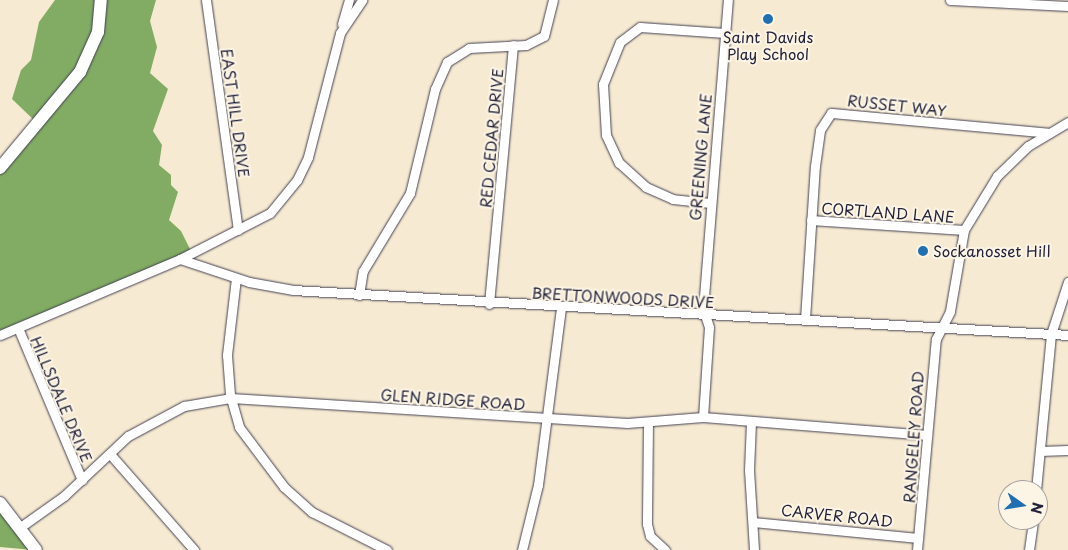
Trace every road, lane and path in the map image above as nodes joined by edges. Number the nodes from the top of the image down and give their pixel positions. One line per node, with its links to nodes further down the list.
1 (101, 0): 14 (main road)
2 (206, 0): 17 (street, EAST HILL DRIVE)
3 (349, 0): 9 (street)
4 (362, 0): 9 (street)
5 (553, 0): 11 (street)
6 (728, 0): 10 (street, GREENING LANE)
7 (950, 0): 8 (street)
8 (1068, 6)
9 (340, 33): 17 (street)
10 (725, 33): 15 (street, GREENING LANE); 15 (street)
11 (513, 45): 22 (street); 23 (street, RED CEDAR DRIVE)
12 (1068, 122): 13 (street, RANGELEY ROAD)
13 (1050, 133): 16 (street, RUSSET WAY); 18 (street, RANGELEY ROAD)
14 (0, 168)
15 (710, 203): 25 (street, GREENING LANE)
16 (811, 220): 18 (street, CORTLAND LANE); 26 (street, RUSSET WAY)
17 (238, 230): 19 (street)
18 (964, 230): 28 (street, RANGELEY ROAD)
19 (180, 259): 20 (street, BRETTONWOODS DRIVE); 27 (street)
20 (236, 278): 22 (street, BRETTONWOODS DRIVE); 32 (street)
21 (1068, 282): 29 (street)
22 (359, 295): 23 (street, BRETTONWOODS DRIVE)
23 (489, 304): 24 (street, BRETTONWOODS DRIVE)
24 (561, 307): 25 (street, BRETTONWOODS DRIVE); 34 (street)
25 (706, 316): 26 (street, BRETTONWOODS DRIVE); 33 (street, GREENING LANE)
26 (805, 319): 28 (street, BRETTONWOODS DRIVE)
27 (18, 328): 30 (street); 41 (street, HILLSDALE DRIVE)
28 (944, 328): 29 (street, BRETTONWOODS DRIVE); 37 (street, RANGELEY ROAD)
29 (1052, 334): 31 (street, BRETTONWOODS DRIVE); 39 (street)
30 (0, 335)
31 (1068, 335)
32 (231, 398): 34 (street, GLEN RIDGE ROAD); 40 (street, GLEN RIDGE ROAD); 50 (street)
33 (703, 417): 35 (street, GLEN RIDGE ROAD); 36 (street, GLEN RIDGE ROAD)
34 (547, 420): 36 (street, GLEN RIDGE ROAD); 51 (street)
35 (751, 422): 37 (street, GLEN RIDGE ROAD); 44 (street)
36 (648, 423): 52 (street)
37 (927, 436): 47 (street, RANGELEY ROAD)
38 (1068, 450): 39 (street)
39 (1040, 451): 42 (street)
40 (110, 454): 41 (street, GLEN RIDGE ROAD); 49 (street)
41 (82, 480): 45 (street, GLEN RIDGE ROAD)
42 (1037, 480)
43 (0, 503): 45 (main road)
44 (753, 522): 47 (street, CARVER ROAD); 53 (street)
45 (19, 528): 48 (main road)
46 (1032, 530): 55 (street)
47 (918, 538): 54 (street, RANGELEY ROAD)
48 (36, 550)
49 (194, 550)
50 (387, 550)
51 (522, 550)
52 (666, 550)
53 (754, 550)
54 (916, 550)
55 (1029, 550)

